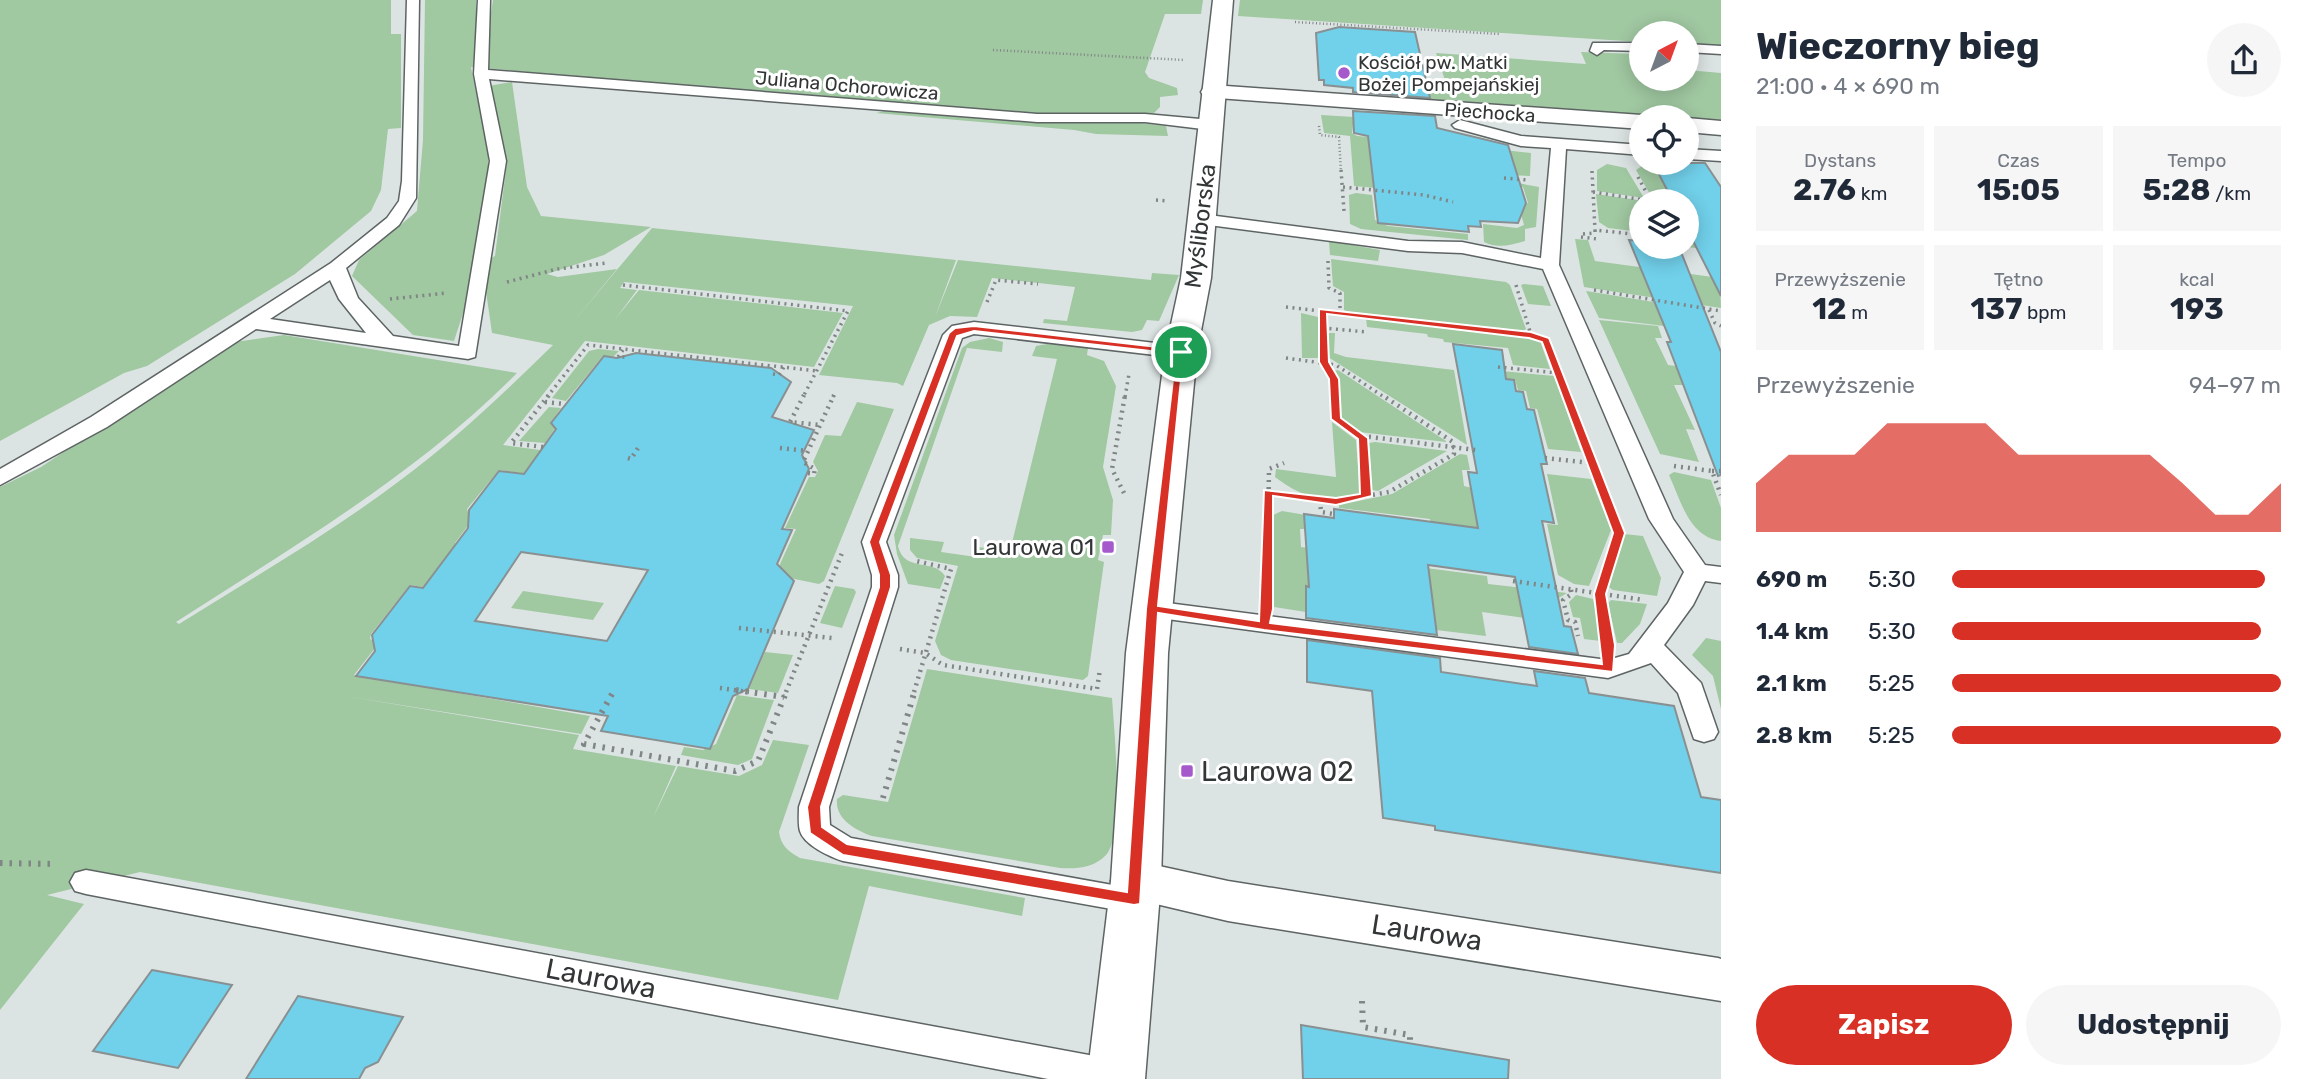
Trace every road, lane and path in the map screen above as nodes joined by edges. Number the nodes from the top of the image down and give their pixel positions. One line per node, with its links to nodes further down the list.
1 (413, 0): 38 (lane)
2 (484, 0): 12 (lane)
3 (1223, 0): 11 (street, Myśliborska)
4 (1295, 22): 5 (path)
5 (1500, 34)
6 (1629, 47): 10 (lane)
7 (1699, 49): 9 (lane)
8 (993, 50): 11 (path)
9 (1721, 50)
10 (1597, 51)
11 (1217, 63): 13 (street, Myśliborska)
12 (481, 74): 16 (lane, Juliana Ochorowicza); 43 (lane)
13 (1212, 92): 15 (street, Piechocka); 16 (street, Myśliborska)
14 (1318, 118): 26 (path)
15 (1629, 121)
16 (1211, 125): 30 (street, Myśliborska)
17 (1460, 125): 20 (lane)
18 (1699, 126): 19 (street)
19 (1721, 128)
20 (1559, 144): 21 (lane); 39 (lane)
21 (1629, 149)
22 (1699, 154): 23 (lane)
23 (1721, 156)
24 (1504, 178): 25 (path)
25 (1535, 180)
26 (1343, 187): 29 (path); 31 (path)
27 (1592, 192): 28 (path)
28 (1629, 198)
29 (1453, 202)
30 (1201, 219): 39 (lane); 58 (street, Myśliborska)
31 (1344, 219)
32 (1595, 230): 34 (path)
33 (1589, 233): 35 (path)
34 (1629, 234)
35 (1607, 240)
36 (1327, 256): 50 (path)
37 (606, 263): 43 (path)
38 (337, 267): 44 (lane); 51 (lane)
39 (1554, 275): 46 (path); 94 (lane)
40 (1514, 280): 55 (path)
41 (1038, 284): 47 (path)
42 (623, 285): 64 (path)
43 (477, 290): 44 (path); 56 (lane)
44 (349, 304): 56 (lane)
45 (1286, 307): 48 (path)
46 (1709, 309): 49 (path); 52 (path)
47 (984, 310)
48 (1322, 311): 50 (path); 53 (path)
49 (1721, 311)
50 (1340, 313): 55 (path)
51 (250, 322): 56 (lane); 86 (lane)
52 (1721, 326)
53 (1323, 328): 54 (path); 61 (path)
54 (1367, 332)
55 (1531, 335): 65 (path)
56 (386, 341)
57 (624, 349): 59 (path); 62 (path); 68 (path)
58 (1181, 352): 101 (street, Myśliborska); 103 (lane)
59 (625, 358)
60 (1286, 358): 61 (path)
61 (1324, 362): 71 (path); 73 (path)
62 (783, 367): 64 (path); 66 (path)
63 (1498, 367): 65 (path)
64 (817, 371): 70 (path)
65 (1558, 373): 81 (path)
66 (773, 374)
67 (835, 392): 70 (path)
68 (544, 402): 69 (path); 72 (path)
69 (565, 404)
70 (821, 425): 77 (path)
71 (1361, 436): 73 (path); 89 (path)
72 (543, 447)
73 (1454, 447): 76 (path); 89 (path)
74 (638, 448): 78 (path)
75 (780, 448): 77 (path)
76 (1476, 450)
77 (808, 451): 85 (path)
78 (628, 458)
79 (1545, 458): 81 (path)
80 (1284, 463): 87 (path)
81 (1592, 463): 97 (path)
82 (1672, 466): 83 (path)
83 (1712, 471): 84 (path); 88 (path)
84 (1721, 471)
85 (808, 473)
86 (0, 478)
87 (1267, 492): 90 (path); 99 (path)
88 (1721, 495)
89 (1366, 496): 90 (path)
90 (1320, 500): 91 (path)
91 (1334, 514)
92 (844, 548): 102 (path)
93 (911, 559): 106 (path)
94 (1709, 573): 98 (lane)
95 (1513, 581): 96 (path)
96 (1571, 590): 97 (path); 104 (path)
97 (1600, 594): 98 (path); 107 (path)
98 (1680, 605): 105 (lane)
99 (1264, 626): 101 (lane); 107 (lane)
100 (739, 628): 102 (path)
101 (1150, 631): 106 (path); 115 (street, Myśliborska)
102 (809, 634): 103 (path); 110 (path)
103 (867, 643): 106 (path); 115 (lane)
104 (1581, 645)
105 (1650, 646): 107 (lane); 111 (lane)
106 (925, 653): 112 (path)
107 (1608, 669)
108 (720, 688): 110 (path)
109 (612, 694): 110 (path)
110 (784, 697)
111 (1704, 732)
112 (883, 799)
113 (0, 863): 114 (path)
114 (86, 882): 119 (lane, Laurowa)
115 (1135, 890): 116 (street, Laurowa); 119 (street, Myśliborska)
116 (1718, 980)
117 (1362, 1001): 118 (path)
118 (1410, 1044)
119 (1116, 1078)

